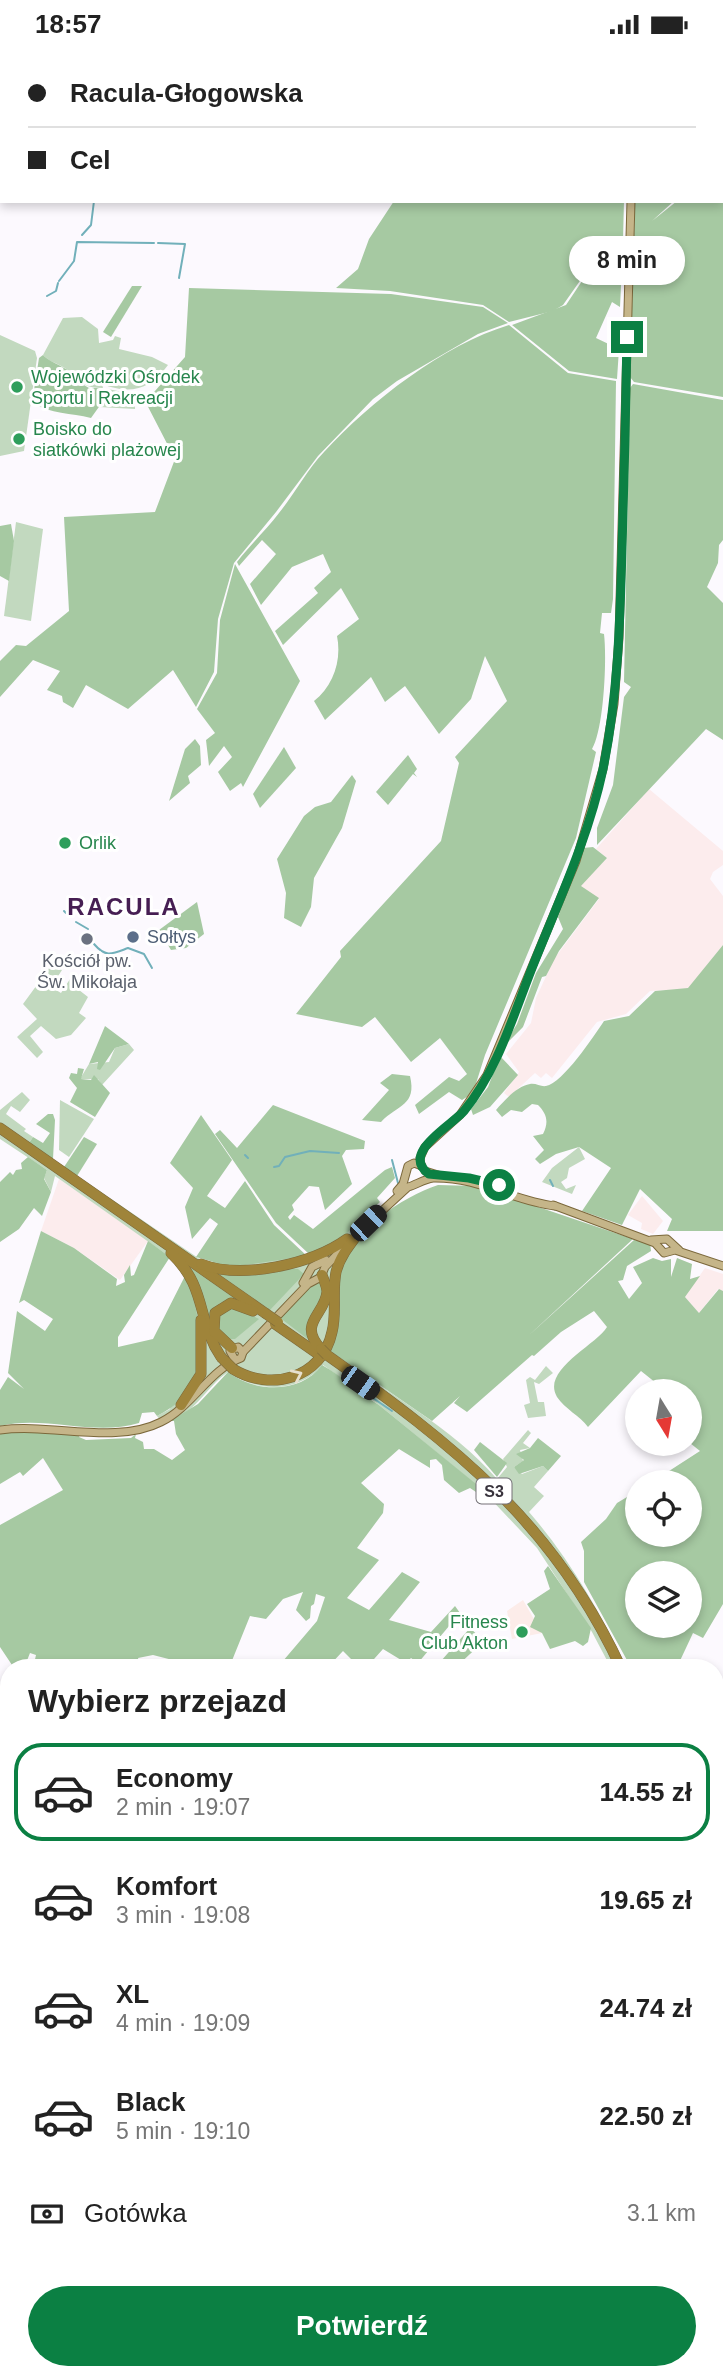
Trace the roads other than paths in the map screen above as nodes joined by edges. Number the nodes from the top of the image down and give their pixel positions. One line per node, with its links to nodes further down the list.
1 (631, 203): 3 (main road)
2 (0, 1130): 10 (highway, S3); 11 (highway, S3)
3 (420, 1167): 4 (main road); 5 (main road); 7 (main road)
4 (404, 1177): 6 (main road); 9 (main road)
5 (424, 1181): 6 (main road); 7 (main road)
6 (412, 1185): 8 (main road)
7 (555, 1206): 13 (main road)
8 (361, 1230): 14 (main road); 18 (highway, one-way to 8)
9 (347, 1239): 12 (highway); 14 (main road)
10 (165, 1247): 15 (highway); 16 (highway, S3)
11 (181, 1254): 12 (highway); 16 (highway, S3)
12 (289, 1263): 14 (highway)
13 (723, 1266)
14 (317, 1272): 17 (highway); 18 (main road)
15 (198, 1291): 18 (highway); 19 (highway)
16 (264, 1314): 17 (highway, S3, bridge); 18 (highway)
17 (324, 1354): 22 (highway, S3)
18 (233, 1355): 19 (main road); 21 (main road)
19 (181, 1405): 21 (main road)
20 (0, 1430): 21 (main road)
21 (89, 1431)
22 (614, 1659)

